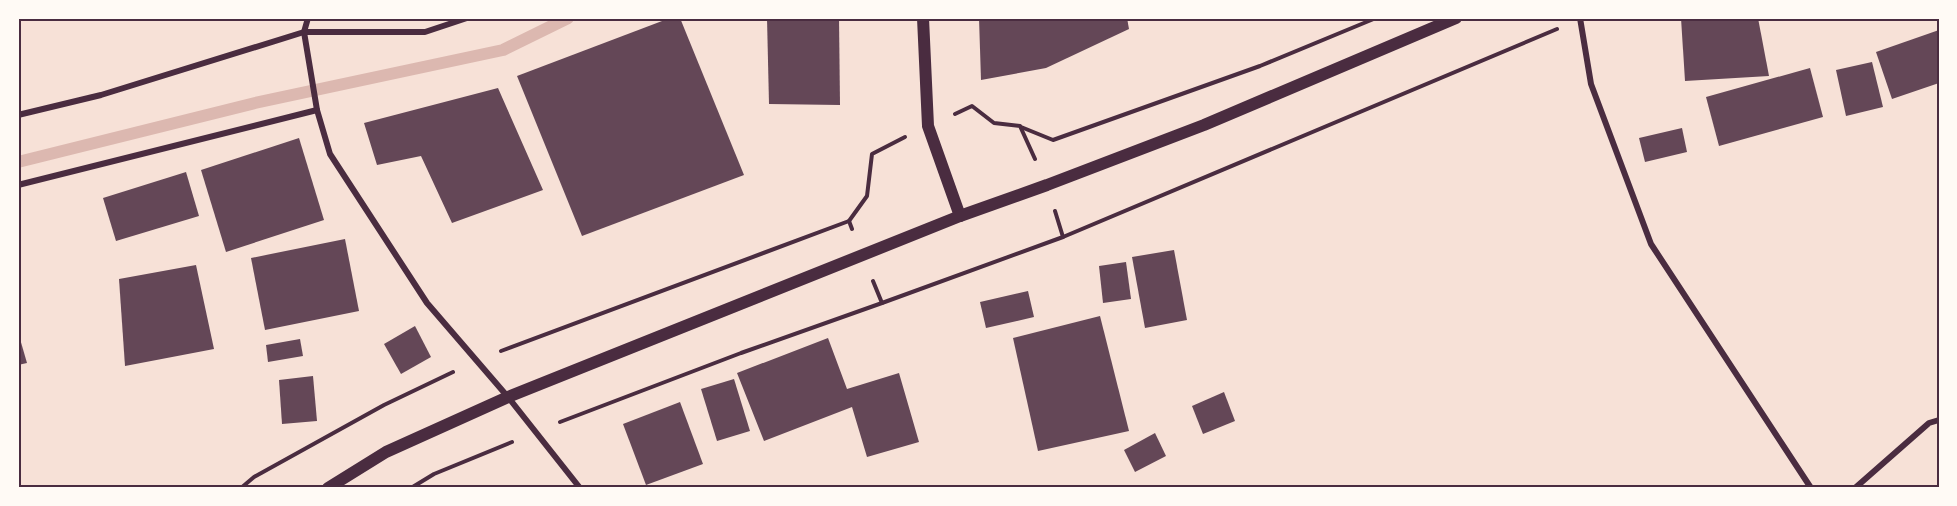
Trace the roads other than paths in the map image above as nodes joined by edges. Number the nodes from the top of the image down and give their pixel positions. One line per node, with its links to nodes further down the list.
1 (308, 18): 6 (street)
2 (467, 18): 6 (street)
3 (923, 18): 10 (main road)
4 (1456, 18): 10 (main road)
5 (1580, 19): 15 (street)
6 (304, 32): 7 (street); 8 (street)
7 (317, 110): 9 (street); 11 (street)
8 (18, 115)
9 (18, 185)
10 (960, 216): 11 (main road)
11 (508, 397): 13 (main road); 14 (street)
12 (1939, 420): 16 (street)
13 (328, 488)
14 (580, 488)
15 (1811, 488)
16 (1855, 488)

